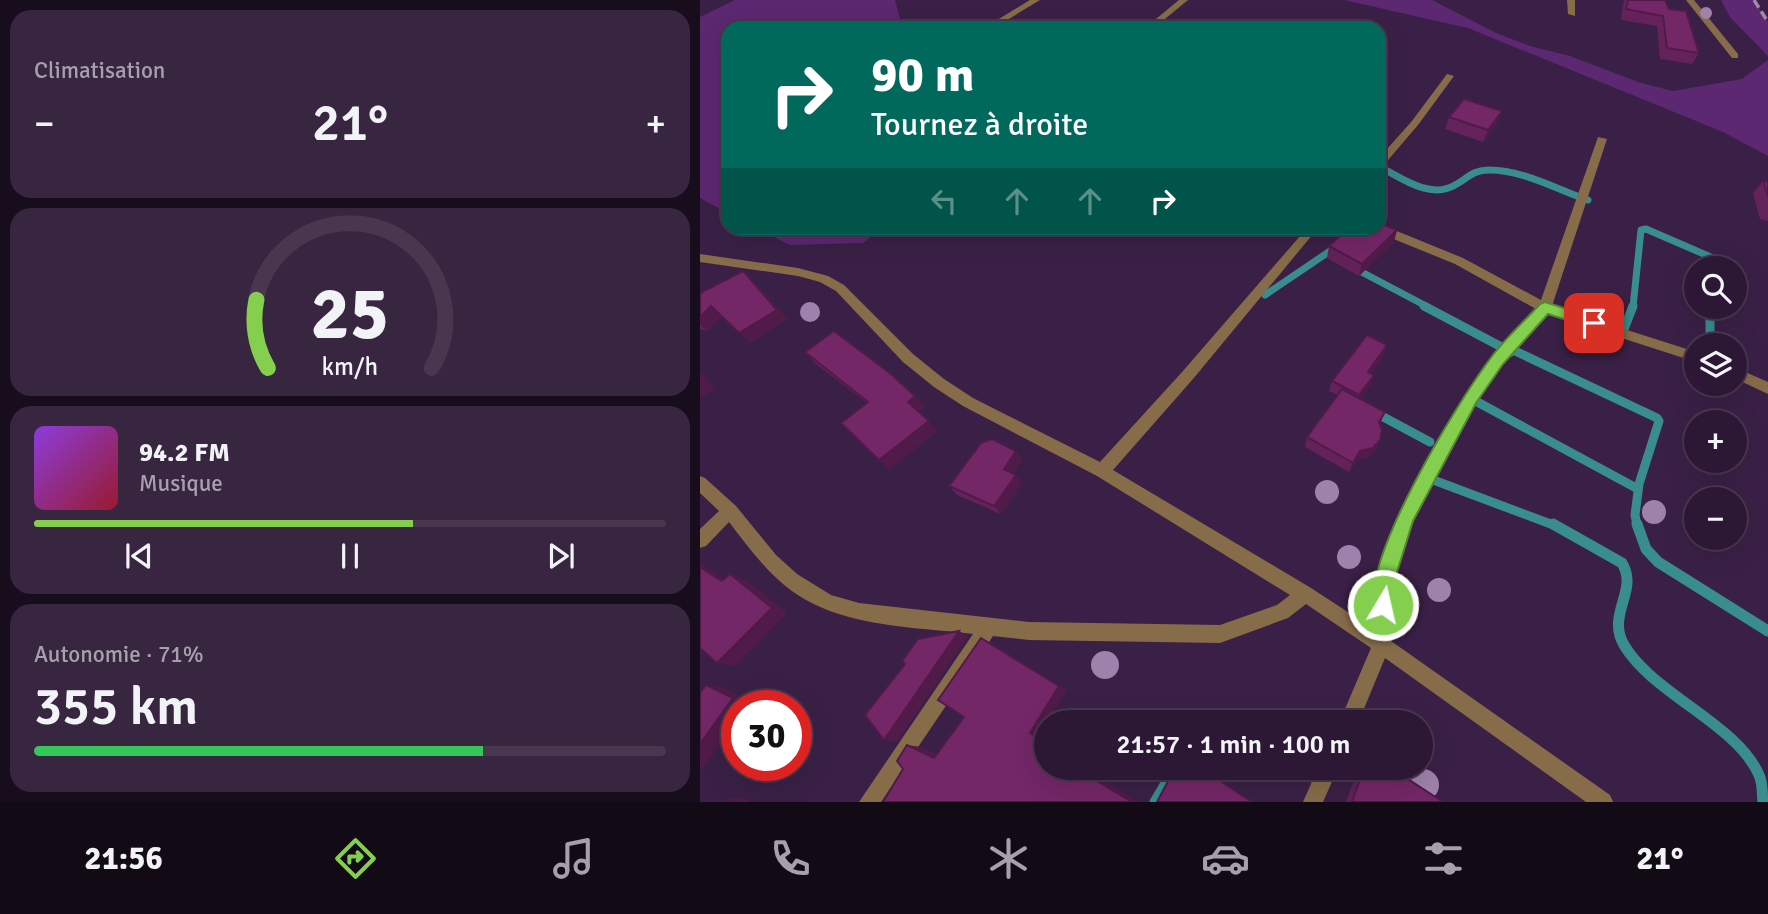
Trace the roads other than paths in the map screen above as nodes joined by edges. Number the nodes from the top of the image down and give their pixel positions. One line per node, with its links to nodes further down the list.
1 (1036, 0): 6 (street)
2 (1184, 0): 7 (street)
3 (1572, 0): 5 (street)
4 (1690, 0): 8 (street)
5 (1572, 15)
6 (1000, 21)
7 (1159, 21)
8 (1735, 57)
9 (1450, 76): 11 (street)
10 (1602, 139): 15 (street)
11 (1386, 156)
12 (1386, 231): 15 (street)
13 (1306, 235): 19 (street)
14 (700, 258): 19 (street)
15 (1545, 308): 16 (street); 25 (street)
16 (1684, 353)
17 (1747, 378): 18 (street)
18 (1768, 388)
19 (1102, 471): 23 (street)
20 (700, 483): 21 (street)
21 (730, 511): 22 (street); 24 (street)
22 (700, 540)
23 (1305, 594): 24 (street); 25 (street)
24 (989, 626): 28 (street)
25 (1382, 645): 26 (street); 30 (street)
26 (1354, 710)
27 (1323, 780): 29 (street)
28 (869, 802)
29 (1313, 802)
30 (1603, 802)

